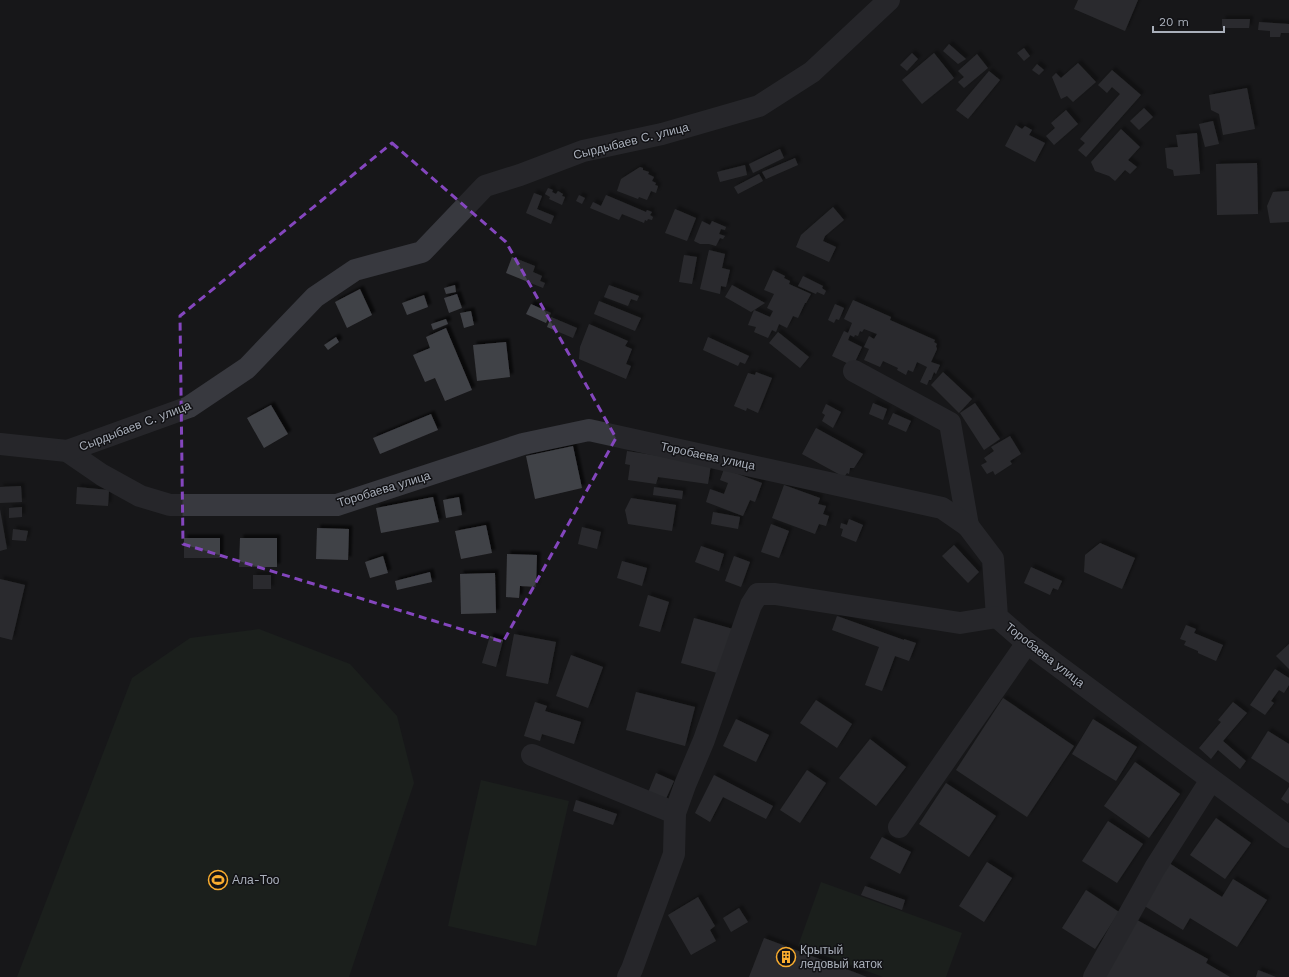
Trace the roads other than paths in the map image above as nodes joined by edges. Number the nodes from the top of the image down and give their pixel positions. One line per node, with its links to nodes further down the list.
1 (889, 0): 4 (street, Сырдыбаев С. улица)
2 (854, 371): 5 (street)
3 (0, 444): 4 (street, Торобаева улица)
4 (66, 451): 5 (street, Торобаева улица)
5 (968, 526): 6 (street, Торобаева улица)
6 (997, 617): 7 (street, Торобаева улица); 10 (street)
7 (1027, 643): 9 (street, Торобаева улица); 11 (street)
8 (532, 755): 10 (street)
9 (1211, 780): 12 (street, Торобаева улица); 14 (street)
10 (675, 813): 13 (street)
11 (899, 828)
12 (1289, 838)
13 (628, 977)
14 (1094, 977)

